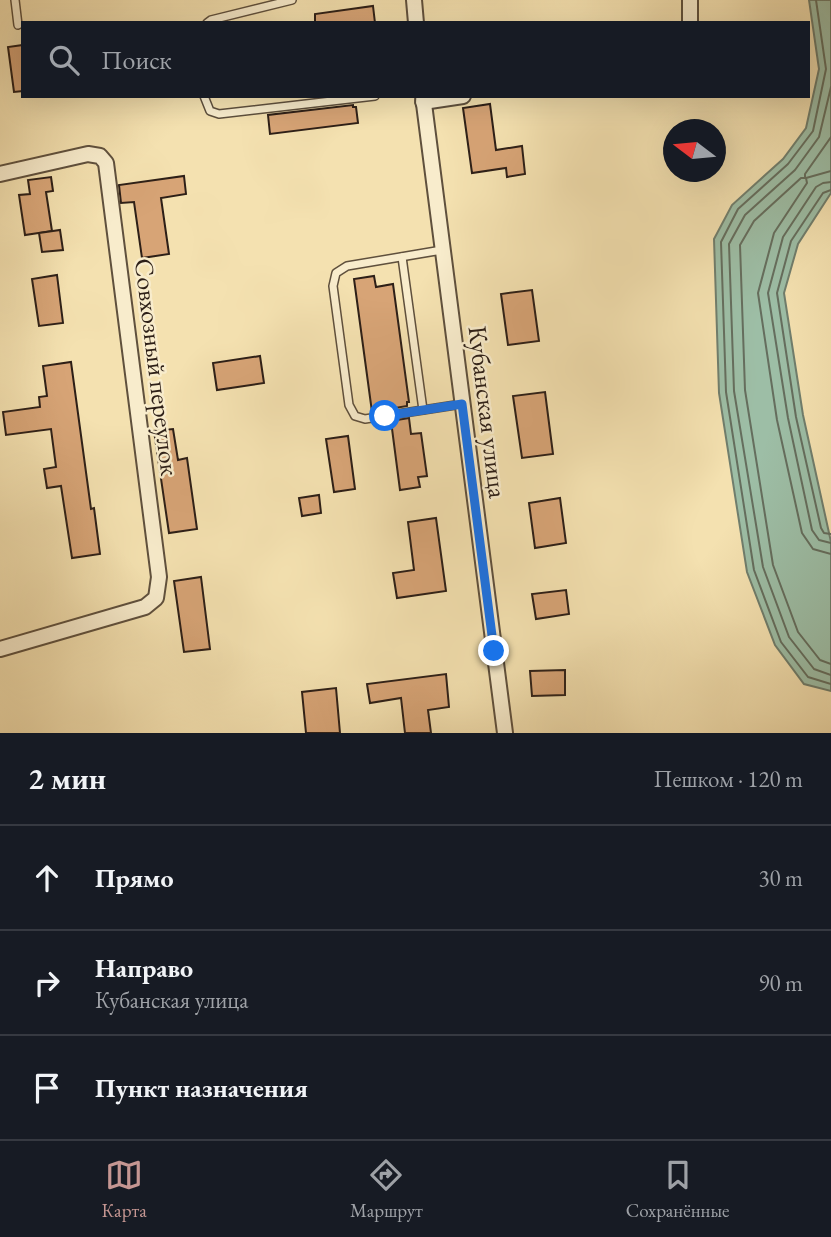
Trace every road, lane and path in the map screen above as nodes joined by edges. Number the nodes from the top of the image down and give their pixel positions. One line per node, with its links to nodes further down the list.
1 (15, 0): 8 (lane)
2 (292, 0): 5 (lane)
3 (414, 0): 6 (street)
4 (690, 0): 7 (street)
5 (214, 21)
6 (416, 21)
7 (690, 21)
8 (18, 25)
9 (205, 98): 10 (lane)
10 (358, 98)
11 (423, 99): 13 (street, Кубанская улица)
12 (0, 174): 17 (street, Совхозный переулок)
13 (442, 250): 14 (lane); 15 (street, Кубанская улица)
14 (402, 257): 16 (lane); 16 (lane)
15 (462, 404): 16 (lane); 18 (street, Кубанская улица)
16 (423, 410)
17 (0, 649)
18 (505, 733)

